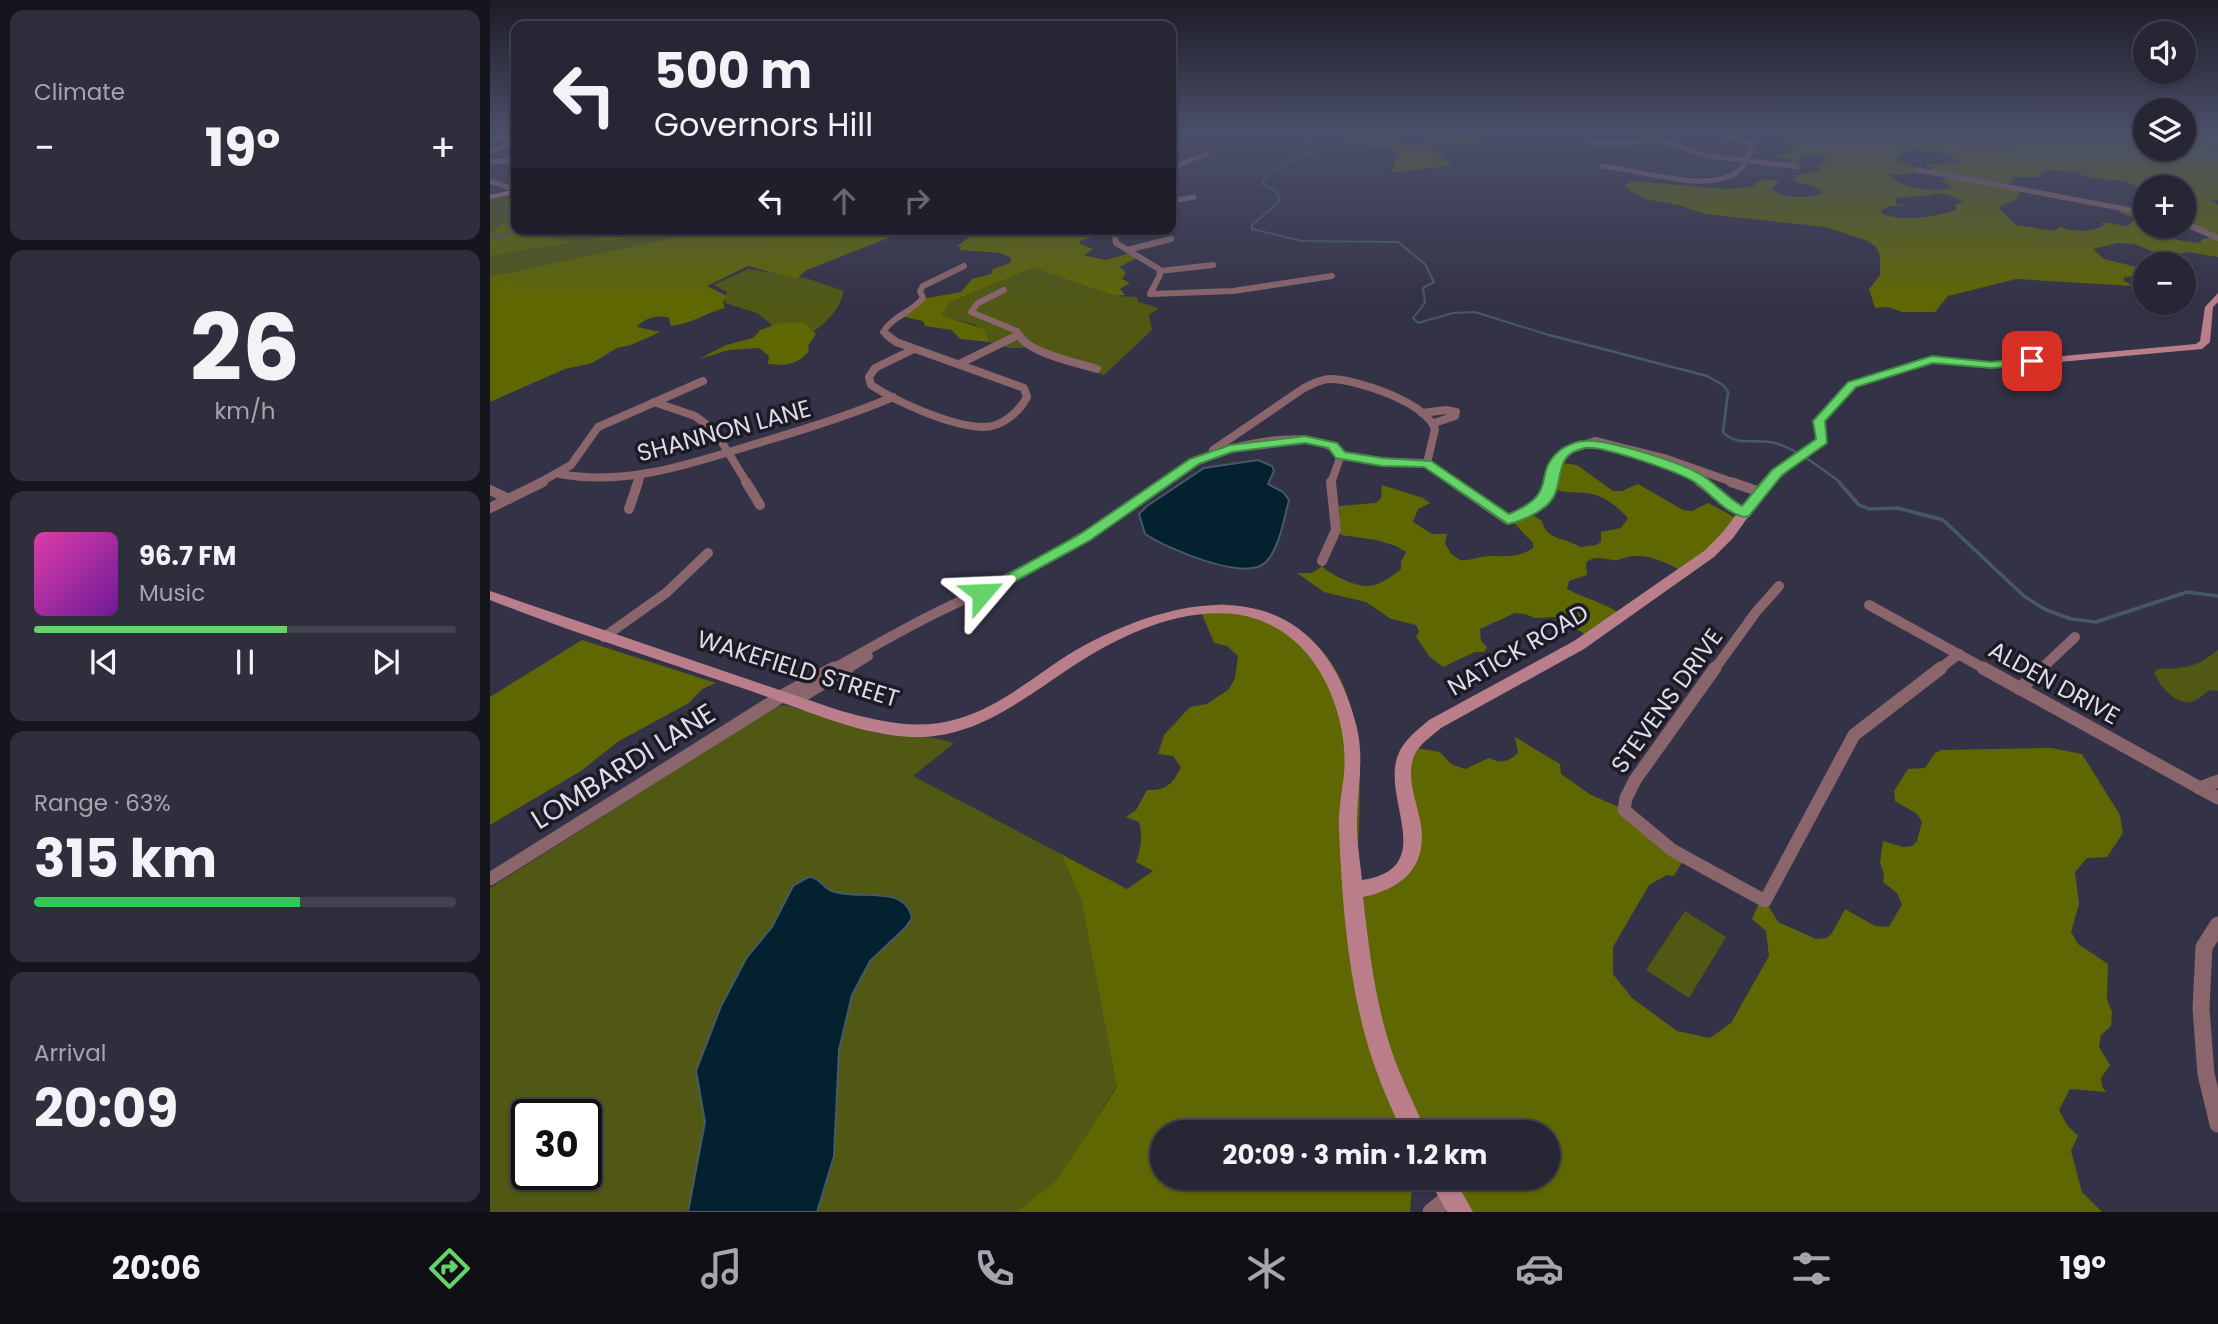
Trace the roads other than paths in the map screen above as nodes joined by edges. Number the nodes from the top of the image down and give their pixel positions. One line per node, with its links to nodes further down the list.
1 (2017, 189): 6 (street)
2 (511, 191): 3 (street)
3 (490, 197)
4 (1195, 197): 5 (street)
5 (1176, 200)
6 (2133, 211)
7 (2196, 228): 9 (street)
8 (1114, 235): 11 (street)
9 (2218, 238)
10 (1171, 239): 11 (street)
11 (1127, 250): 14 (street)
12 (964, 265): 21 (street)
13 (1213, 265): 14 (street)
14 (1160, 271): 15 (street)
15 (1332, 276)
16 (1004, 290): 18 (street)
17 (2218, 296): 37 (street, NATICK ROAD)
18 (1018, 335): 19 (street); 20 (street)
19 (1023, 343): 20 (street); 23 (street)
20 (992, 348): 22 (street)
21 (914, 349): 22 (street); 25 (street)
22 (959, 364): 25 (street)
23 (1097, 369)
24 (702, 381): 26 (street)
25 (893, 397): 30 (street, SHANNON LANE)
26 (654, 401): 30 (street); 34 (street)
27 (1422, 413): 28 (street); 28 (street); 32 (street)
28 (1434, 423): 33 (street)
29 (1583, 444): 33 (street); 37 (street); 42 (street)
30 (726, 453): 35 (street, SHANNON LANE); 39 (street)
31 (1341, 455): 32 (street); 33 (street); 44 (street)
32 (1202, 458): 52 (street, LOMBARDI LANE)
33 (1427, 463)
34 (560, 474): 35 (street, SHANNON LANE); 38 (street)
35 (640, 474): 41 (street)
36 (490, 490): 38 (street)
37 (1760, 492): 42 (street, NATICK ROAD)
38 (509, 499): 40 (street)
39 (760, 505)
40 (490, 508)
41 (629, 509)
42 (1744, 513): 57 (street, NATICK ROAD)
43 (708, 553): 48 (street)
44 (1322, 561)
45 (1779, 586): 50 (street, STEVENS DRIVE)
46 (490, 595): 48 (street, WAKEFIELD STREET)
47 (1869, 605): 50 (street, ALDEN DRIVE)
48 (604, 637): 52 (street, WAKEFIELD STREET)
49 (2075, 637): 51 (street)
50 (1959, 653): 51 (street, ALDEN DRIVE)
51 (2020, 689): 54 (street, ALDEN DRIVE)
52 (789, 698): 56 (street, LOMBARDI LANE); 57 (street, WAKEFIELD STREET)
53 (2218, 781): 54 (street)
54 (2199, 788): 55 (street, ALDEN DRIVE)
55 (2218, 798)
56 (490, 879)
57 (1353, 890): 59 (street, WAKEFIELD STREET)
58 (2218, 925): 60 (street)
59 (1409, 1120)
60 (2218, 1124)
61 (1451, 1195): 62 (street)
62 (1431, 1212)

